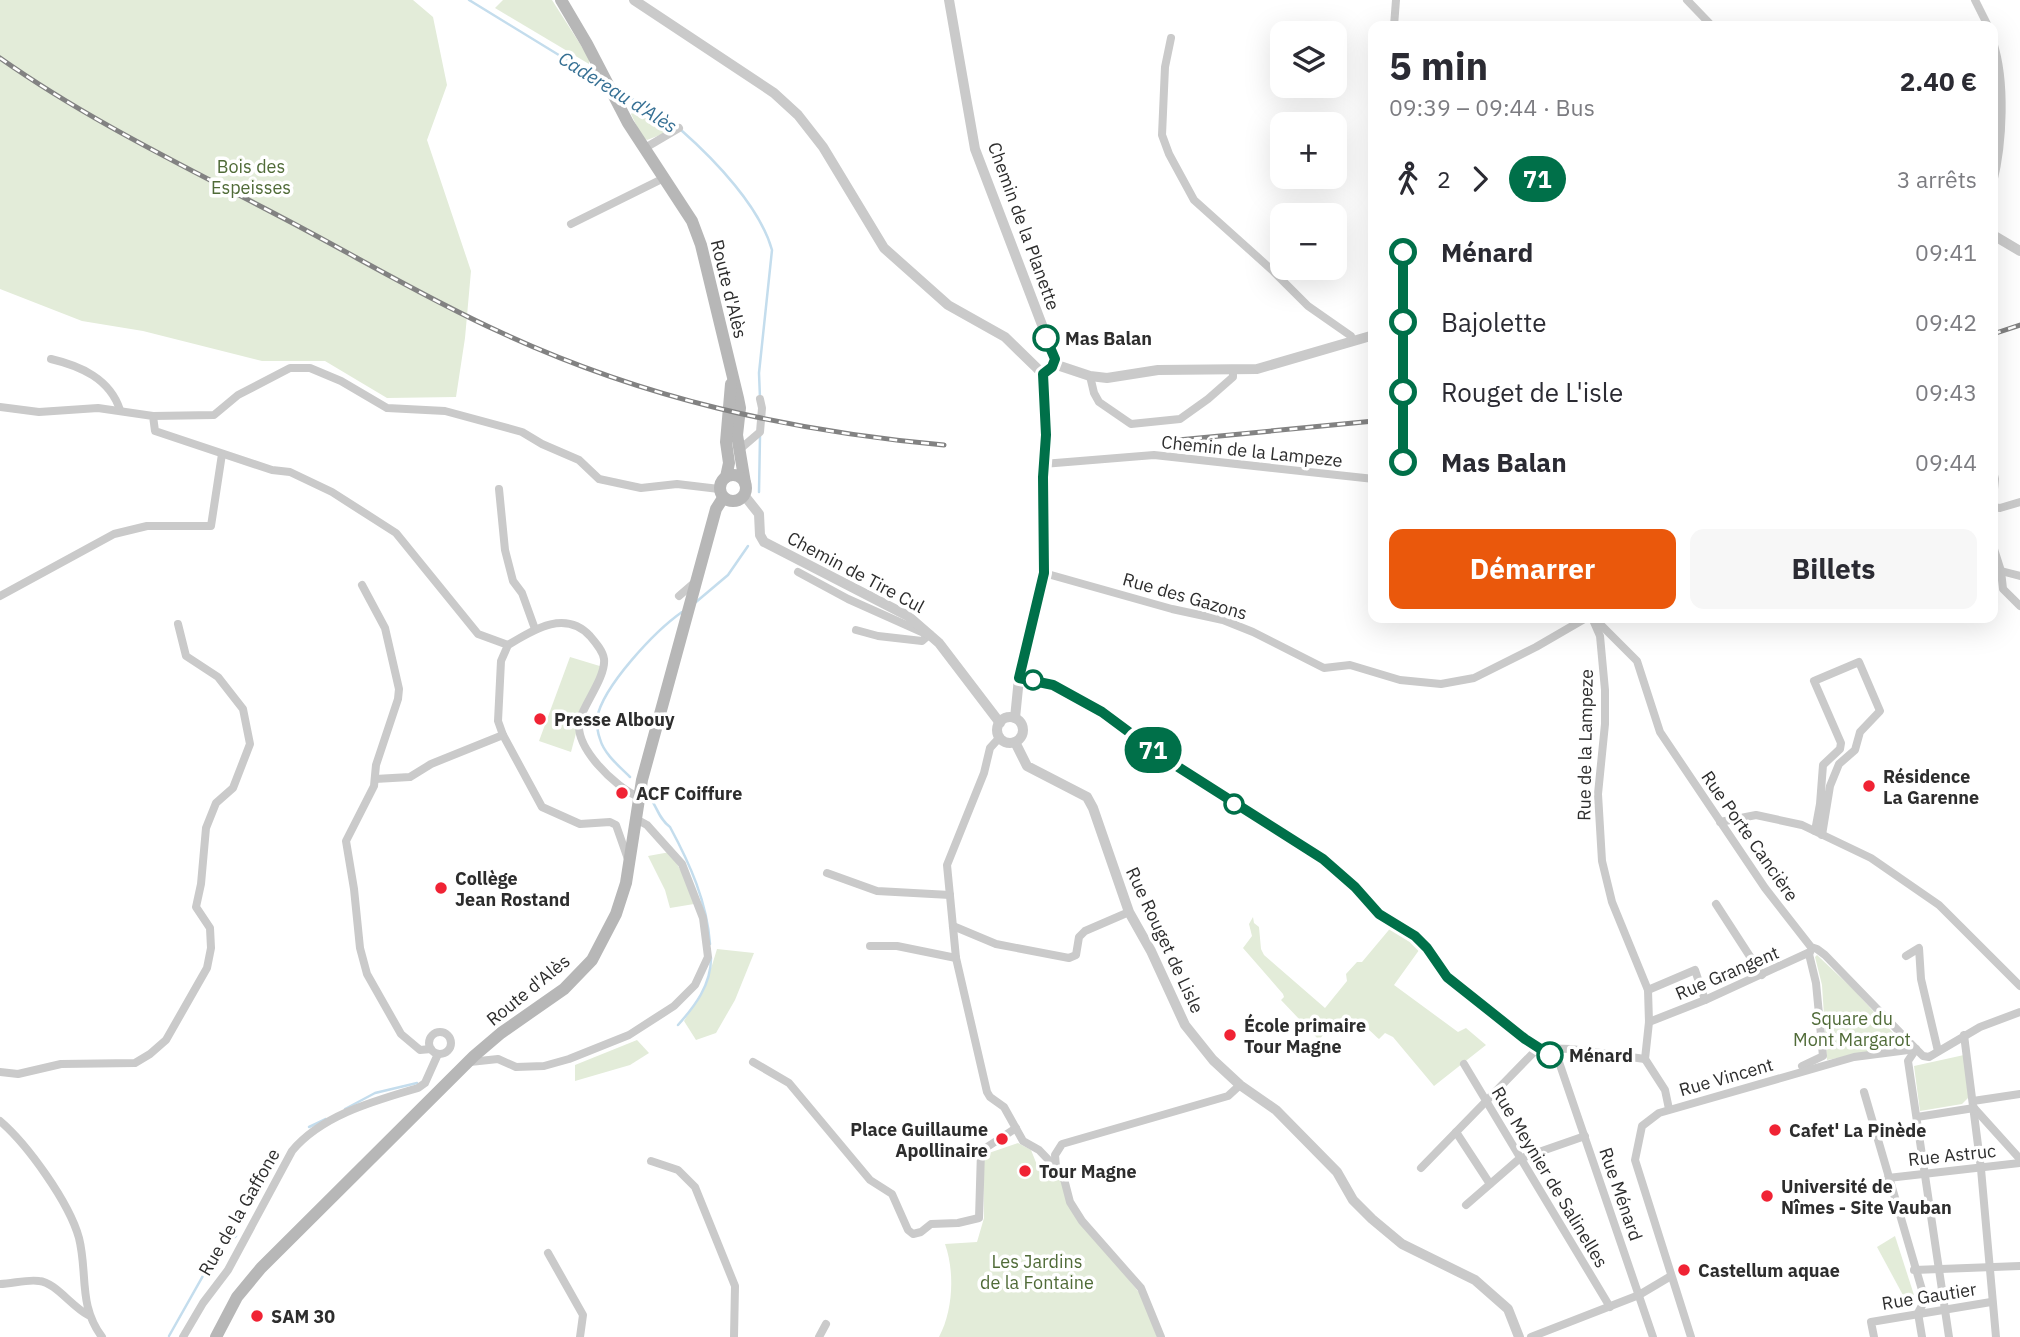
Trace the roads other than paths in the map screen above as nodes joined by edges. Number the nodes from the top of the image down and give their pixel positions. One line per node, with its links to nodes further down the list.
1 (561, 0): 13 (main road, Route d'Alès)
2 (634, 0): 25 (street)
3 (950, 0): 22 (street, Chemin de la Planette)
4 (1396, 0): 7 (street)
5 (1687, 0): 8 (street)
6 (1975, 0): 9 (street)
7 (1394, 21)
8 (1707, 21)
9 (1986, 21)
10 (1171, 38): 20 (street)
11 (1998, 69): 14 (street)
12 (679, 128): 13 (street)
13 (645, 148): 15 (main road, Route d'Alès)
14 (1998, 157)
15 (664, 178): 16 (street); 23 (main road, Route d'Alès)
16 (571, 224)
17 (1998, 238): 18 (street)
18 (2020, 251)
19 (1368, 337): 20 (street)
20 (1353, 341): 24 (street)
21 (51, 359): 29 (street)
22 (1054, 364): 25 (street); 26 (street)
23 (732, 370): 31 (main road, Route d'Alès); 34 (main road, Route d'Alès)
24 (1233, 370): 26 (street); 26 (street)
25 (1043, 374): 33 (street, bridge)
26 (1090, 376)
27 (760, 399): 31 (street)
28 (0, 407): 29 (street)
29 (120, 410): 30 (street)
30 (153, 416): 32 (street); 38 (street)
31 (740, 450): 37 (main road, Route d'Alès)
32 (222, 454): 48 (street); 58 (street)
33 (1043, 464): 35 (street, Chemin de la Lampeze); 44 (street, bridge)
34 (726, 477): 37 (main road); 38 (main road)
35 (1368, 478)
36 (499, 489): 55 (street)
37 (744, 489): 38 (main road); 57 (street, Chemin de Tire Cul)
38 (721, 494): 46 (main road, Route d'Alès)
39 (2020, 502): 40 (street)
40 (1998, 508)
41 (1998, 564): 42 (street)
42 (2001, 571): 45 (street); 50 (street)
43 (798, 572): 57 (street)
44 (1044, 573): 51 (street, Rue des Gazons); 59 (street)
45 (2020, 576)
46 (697, 582): 49 (street); 66 (main road, Route d'Alès)
47 (362, 585): 65 (street)
48 (0, 596)
49 (679, 596)
50 (2020, 606)
51 (1577, 623)
52 (1595, 623): 82 (street, Rue de la Lampeze)
53 (1598, 623): 68 (street, Rue Porte Cancière)
54 (178, 624): 96 (street)
55 (535, 629): 58 (street); 66 (street)
56 (856, 630): 57 (street)
57 (930, 634): 61 (street, Chemin de Tire Cul)
58 (508, 645): 62 (street)
59 (1019, 678): 60 (street); 87 (street)
60 (1015, 718): 61 (street); 64 (street)
61 (1000, 723): 63 (street)
62 (503, 735): 65 (street); 70 (street)
63 (1000, 737): 64 (street); 72 (street)
64 (1015, 742): 74 (street, Rue Rouget de Lisle)
65 (375, 779): 134 (street, Rue de la Gaffone)
66 (639, 797): 67 (main road, Route d'Alès)
67 (636, 819): 70 (main road, Route d'Alès); 94 (street)
68 (1720, 822): 69 (street); 77 (street, Rue Porte Cancière)
69 (1818, 833): 69 (street); 81 (street)
70 (629, 863): 94 (main road, Route d'Alès)
71 (827, 873): 72 (street)
72 (950, 895): 75 (street)
73 (1716, 904): 80 (street)
74 (1129, 912): 75 (street); 97 (street, Rue Rouget de Lisle)
75 (953, 926): 79 (street)
76 (870, 946): 79 (street)
77 (1810, 951): 80 (street, Rue Grangent); 89 (street, Rue Porte Cancière); 98 (street)
78 (1906, 956): 90 (street)
79 (956, 958): 106 (street)
80 (1762, 975): 83 (street, Rue Grangent)
81 (2020, 986)
82 (1648, 990): 83 (street); 85 (street, Rue de la Lampeze)
83 (1705, 1000): 85 (street, Rue Grangent)
84 (2020, 1012): 86 (street)
85 (1650, 1022): 91 (street, Rue de la Lampeze)
86 (1964, 1035): 90 (street); 102 (street)
87 (1540, 1047): 88 (street); 93 (street); 101 (street)
88 (1560, 1049): 91 (street); 93 (street, Rue Ménard)
89 (1916, 1049): 90 (street, Rue Vincent); 98 (street, Rue Vincent); 104 (street)
90 (1938, 1051)
91 (1645, 1059): 103 (street)
92 (753, 1062): 106 (street)
93 (1559, 1062): 108 (street, Rue Ménard)
94 (467, 1063): 135 (main road, Route d'Alès)
95 (1464, 1063): 101 (street, Rue Meynier de Salinelles)
96 (0, 1072)
97 (1240, 1086): 112 (street); 140 (street, Rue Rouget de Lisle)
98 (1740, 1089): 103 (street, Rue Vincent)
99 (1864, 1092): 116 (street)
100 (2020, 1094): 102 (street)
101 (1486, 1101): 107 (street); 109 (street, Rue Meynier de Salinelles)
102 (1974, 1104): 104 (street); 111 (street); 114 (street)
103 (1669, 1109): 124 (street)
104 (1917, 1116): 115 (street)
105 (0, 1121): 131 (street)
106 (1016, 1128): 112 (street)
107 (1455, 1132): 113 (street); 117 (street)
108 (1585, 1136): 109 (street); 126 (street, Rue Ménard)
109 (1519, 1159): 117 (street); 128 (street, Rue Meynier de Salinelles)
110 (651, 1161): 137 (street)
111 (2020, 1161): 114 (street, Rue Astruc)
112 (1056, 1167): 139 (street)
113 (1421, 1168)
114 (1981, 1169): 115 (street, Rue Astruc); 121 (street)
115 (1925, 1173): 116 (street, Rue Astruc); 122 (street)
116 (1888, 1178): 123 (street)
117 (1490, 1184): 118 (street)
118 (1466, 1205)
119 (548, 1253): 136 (street)
120 (2020, 1266): 121 (street)
121 (1988, 1267): 122 (street); 127 (street)
122 (1939, 1268): 123 (street); 129 (street)
123 (1914, 1269): 130 (street)
124 (1671, 1276): 126 (street); 143 (street)
125 (0, 1284): 131 (street)
126 (1639, 1295): 128 (street); 142 (street, Rue Ménard)
127 (1992, 1302): 129 (street, Rue Gautier); 147 (street)
128 (1610, 1307): 141 (street)
129 (1944, 1309): 130 (street, Rue Gautier); 146 (street)
130 (1918, 1313): 144 (street, Rue Gautier); 145 (street)
131 (89, 1315): 133 (street)
132 (826, 1324): 138 (street)
133 (102, 1337)
134 (183, 1337)
135 (216, 1337)
136 (580, 1337)
137 (734, 1337)
138 (819, 1337)
139 (1161, 1337)
140 (1519, 1337)
141 (1531, 1337)
142 (1653, 1337)
143 (1691, 1337)
144 (1874, 1337)
145 (1922, 1337)
146 (1949, 1337)
147 (1996, 1337)

